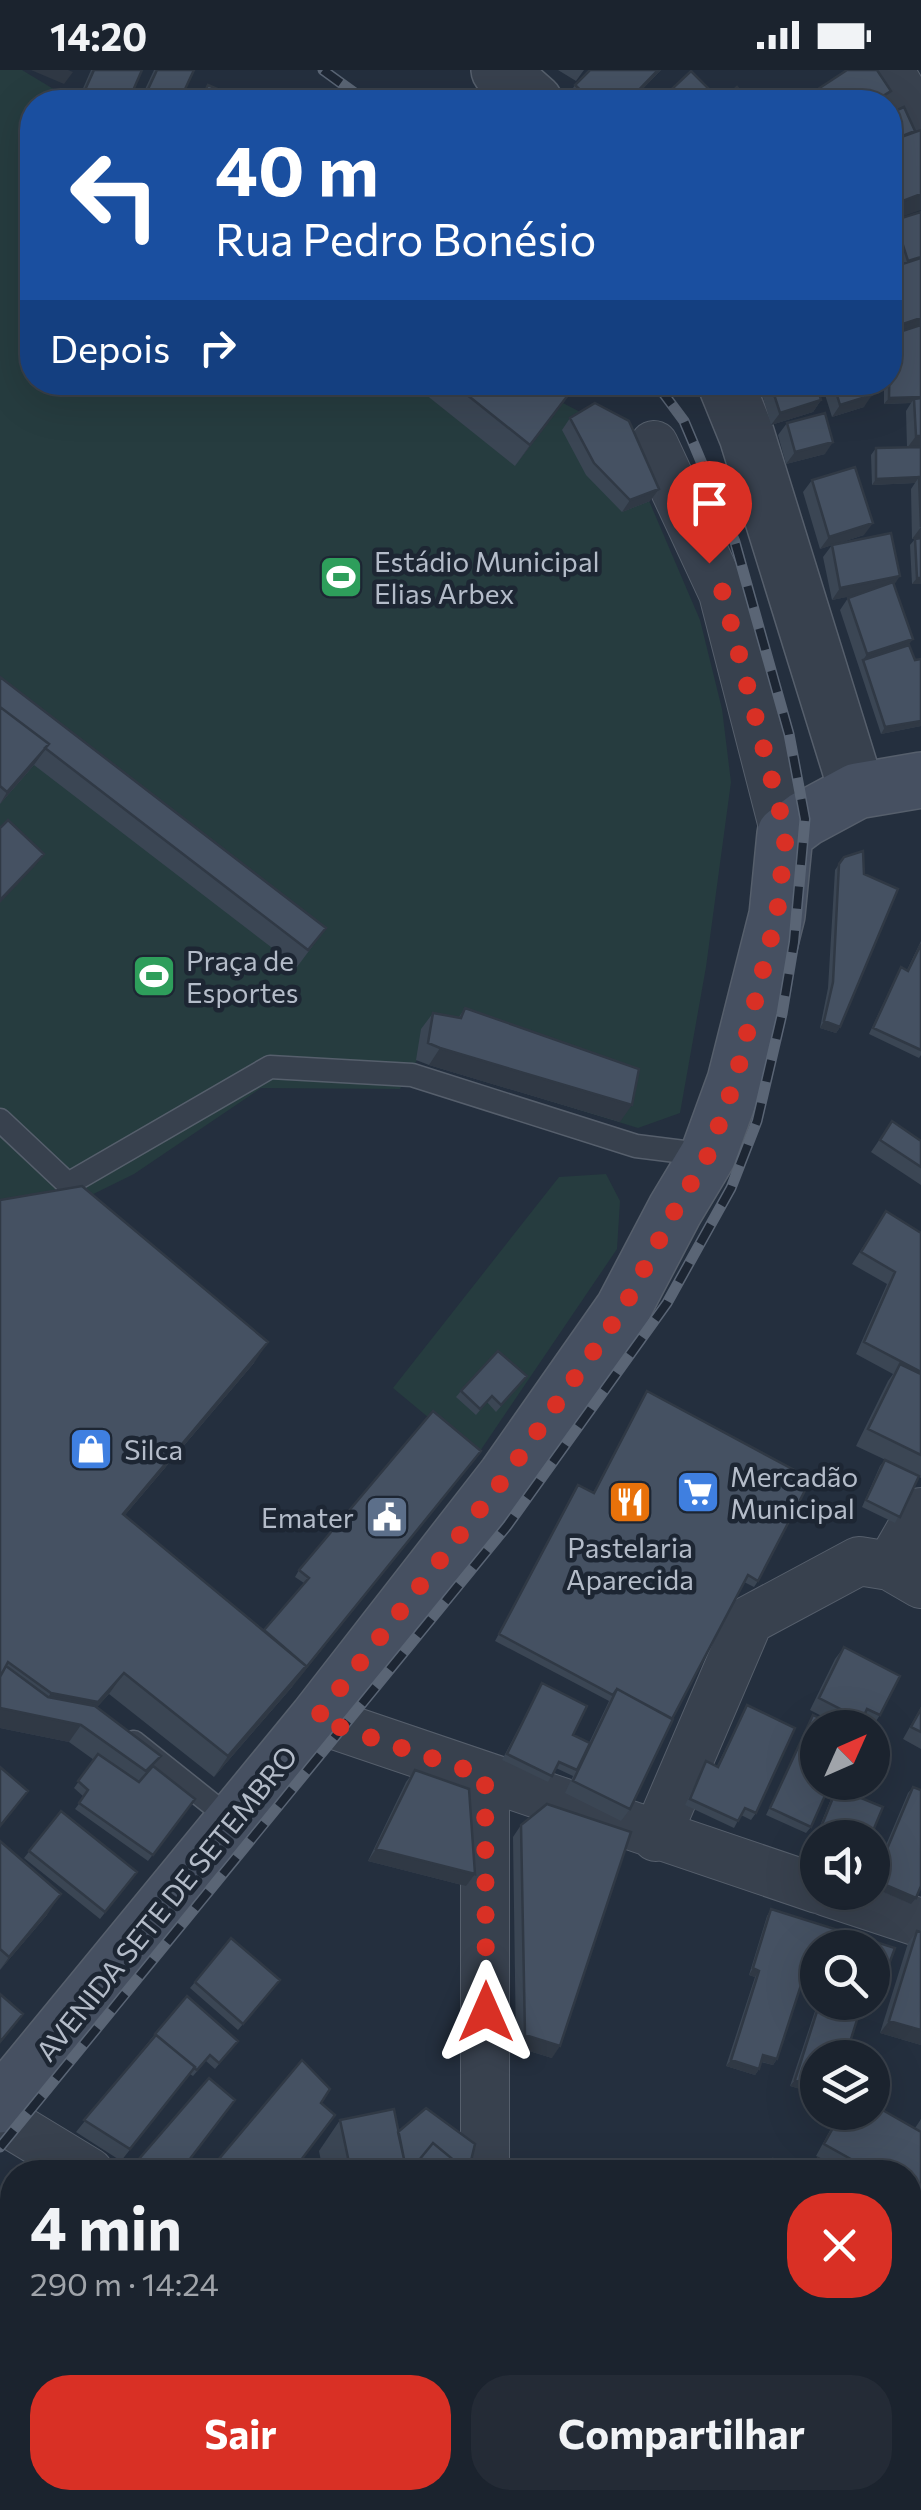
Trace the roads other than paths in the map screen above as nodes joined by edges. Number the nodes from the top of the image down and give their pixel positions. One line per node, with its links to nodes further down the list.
1 (500, 70): 2 (street)
2 (522, 90)
3 (902, 92): 4 (street)
4 (921, 124)
5 (730, 395): 8 (street)
6 (654, 444): 9 (street)
7 (921, 780): 8 (main road)
8 (857, 792): 9 (main road)
9 (786, 834): 11 (main road, AVENIDA SETE DE SETEMBRO)
10 (0, 1120): 11 (lane)
11 (708, 1155): 14 (main road, AVENIDA SETE DE SETEMBRO)
12 (921, 1512): 13 (street)
13 (906, 1575): 18 (street)
14 (316, 1719): 16 (street); 17 (main road, AVENIDA SETE DE SETEMBRO)
15 (110, 1723): 17 (lane)
16 (485, 1776): 18 (street); 25 (street)
17 (233, 1821): 22 (main road, AVENIDA SETE DE SETEMBRO)
18 (656, 1836): 19 (street)
19 (800, 1883)
20 (882, 1910): 21 (street)
21 (921, 1923)
22 (0, 2106)
23 (0, 2118): 24 (street)
24 (69, 2160)
25 (485, 2160)

